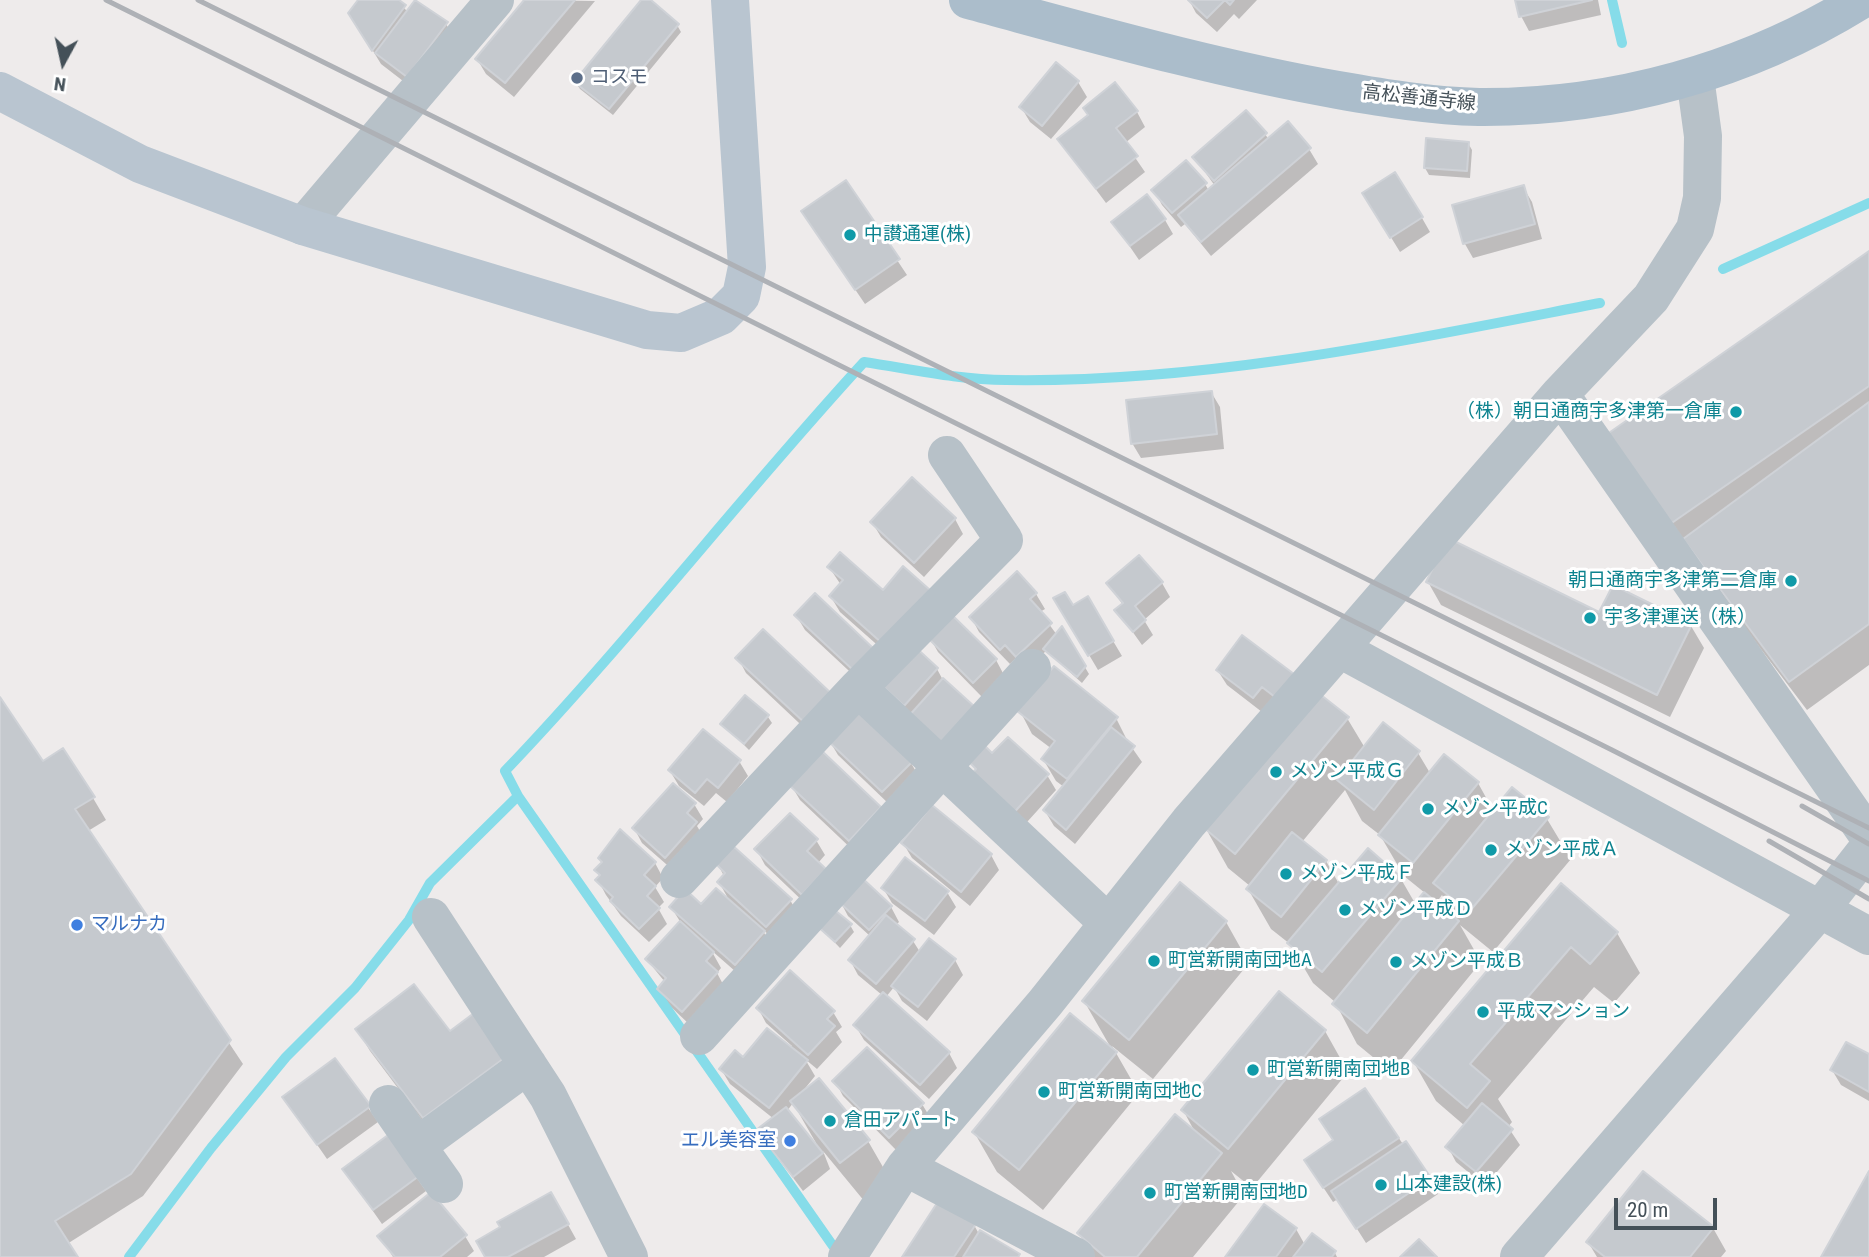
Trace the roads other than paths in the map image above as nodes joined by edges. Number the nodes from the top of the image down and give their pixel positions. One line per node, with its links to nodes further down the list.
1 (495, 0): 7 (street)
2 (730, 0): 7 (street)
3 (968, 0): 5 (main road, 高松善通寺線)
4 (1861, 0): 5 (main road, 高松善通寺線)
5 (1695, 77): 8 (street)
6 (0, 91): 7 (street)
7 (303, 226)
8 (1560, 394): 10 (street); 14 (street)
9 (947, 455): 12 (street)
10 (1340, 649): 17 (street); 19 (street)
11 (1032, 668): 13 (street)
12 (858, 688): 13 (street); 16 (street)
13 (942, 766): 19 (street); 21 (street)
14 (1869, 837)
15 (1869, 847): 17 (street)
16 (679, 879)
17 (1822, 907): 20 (street); 30 (street)
18 (431, 917): 22 (street)
19 (1108, 923): 25 (street)
20 (1869, 936)
21 (699, 1035)
22 (528, 1065): 24 (street); 27 (street)
23 (388, 1104): 24 (street)
24 (417, 1146): 26 (street)
25 (905, 1167): 28 (street); 29 (street)
26 (444, 1184)
27 (629, 1257)
28 (847, 1257)
29 (1076, 1257)
30 (1519, 1257)

